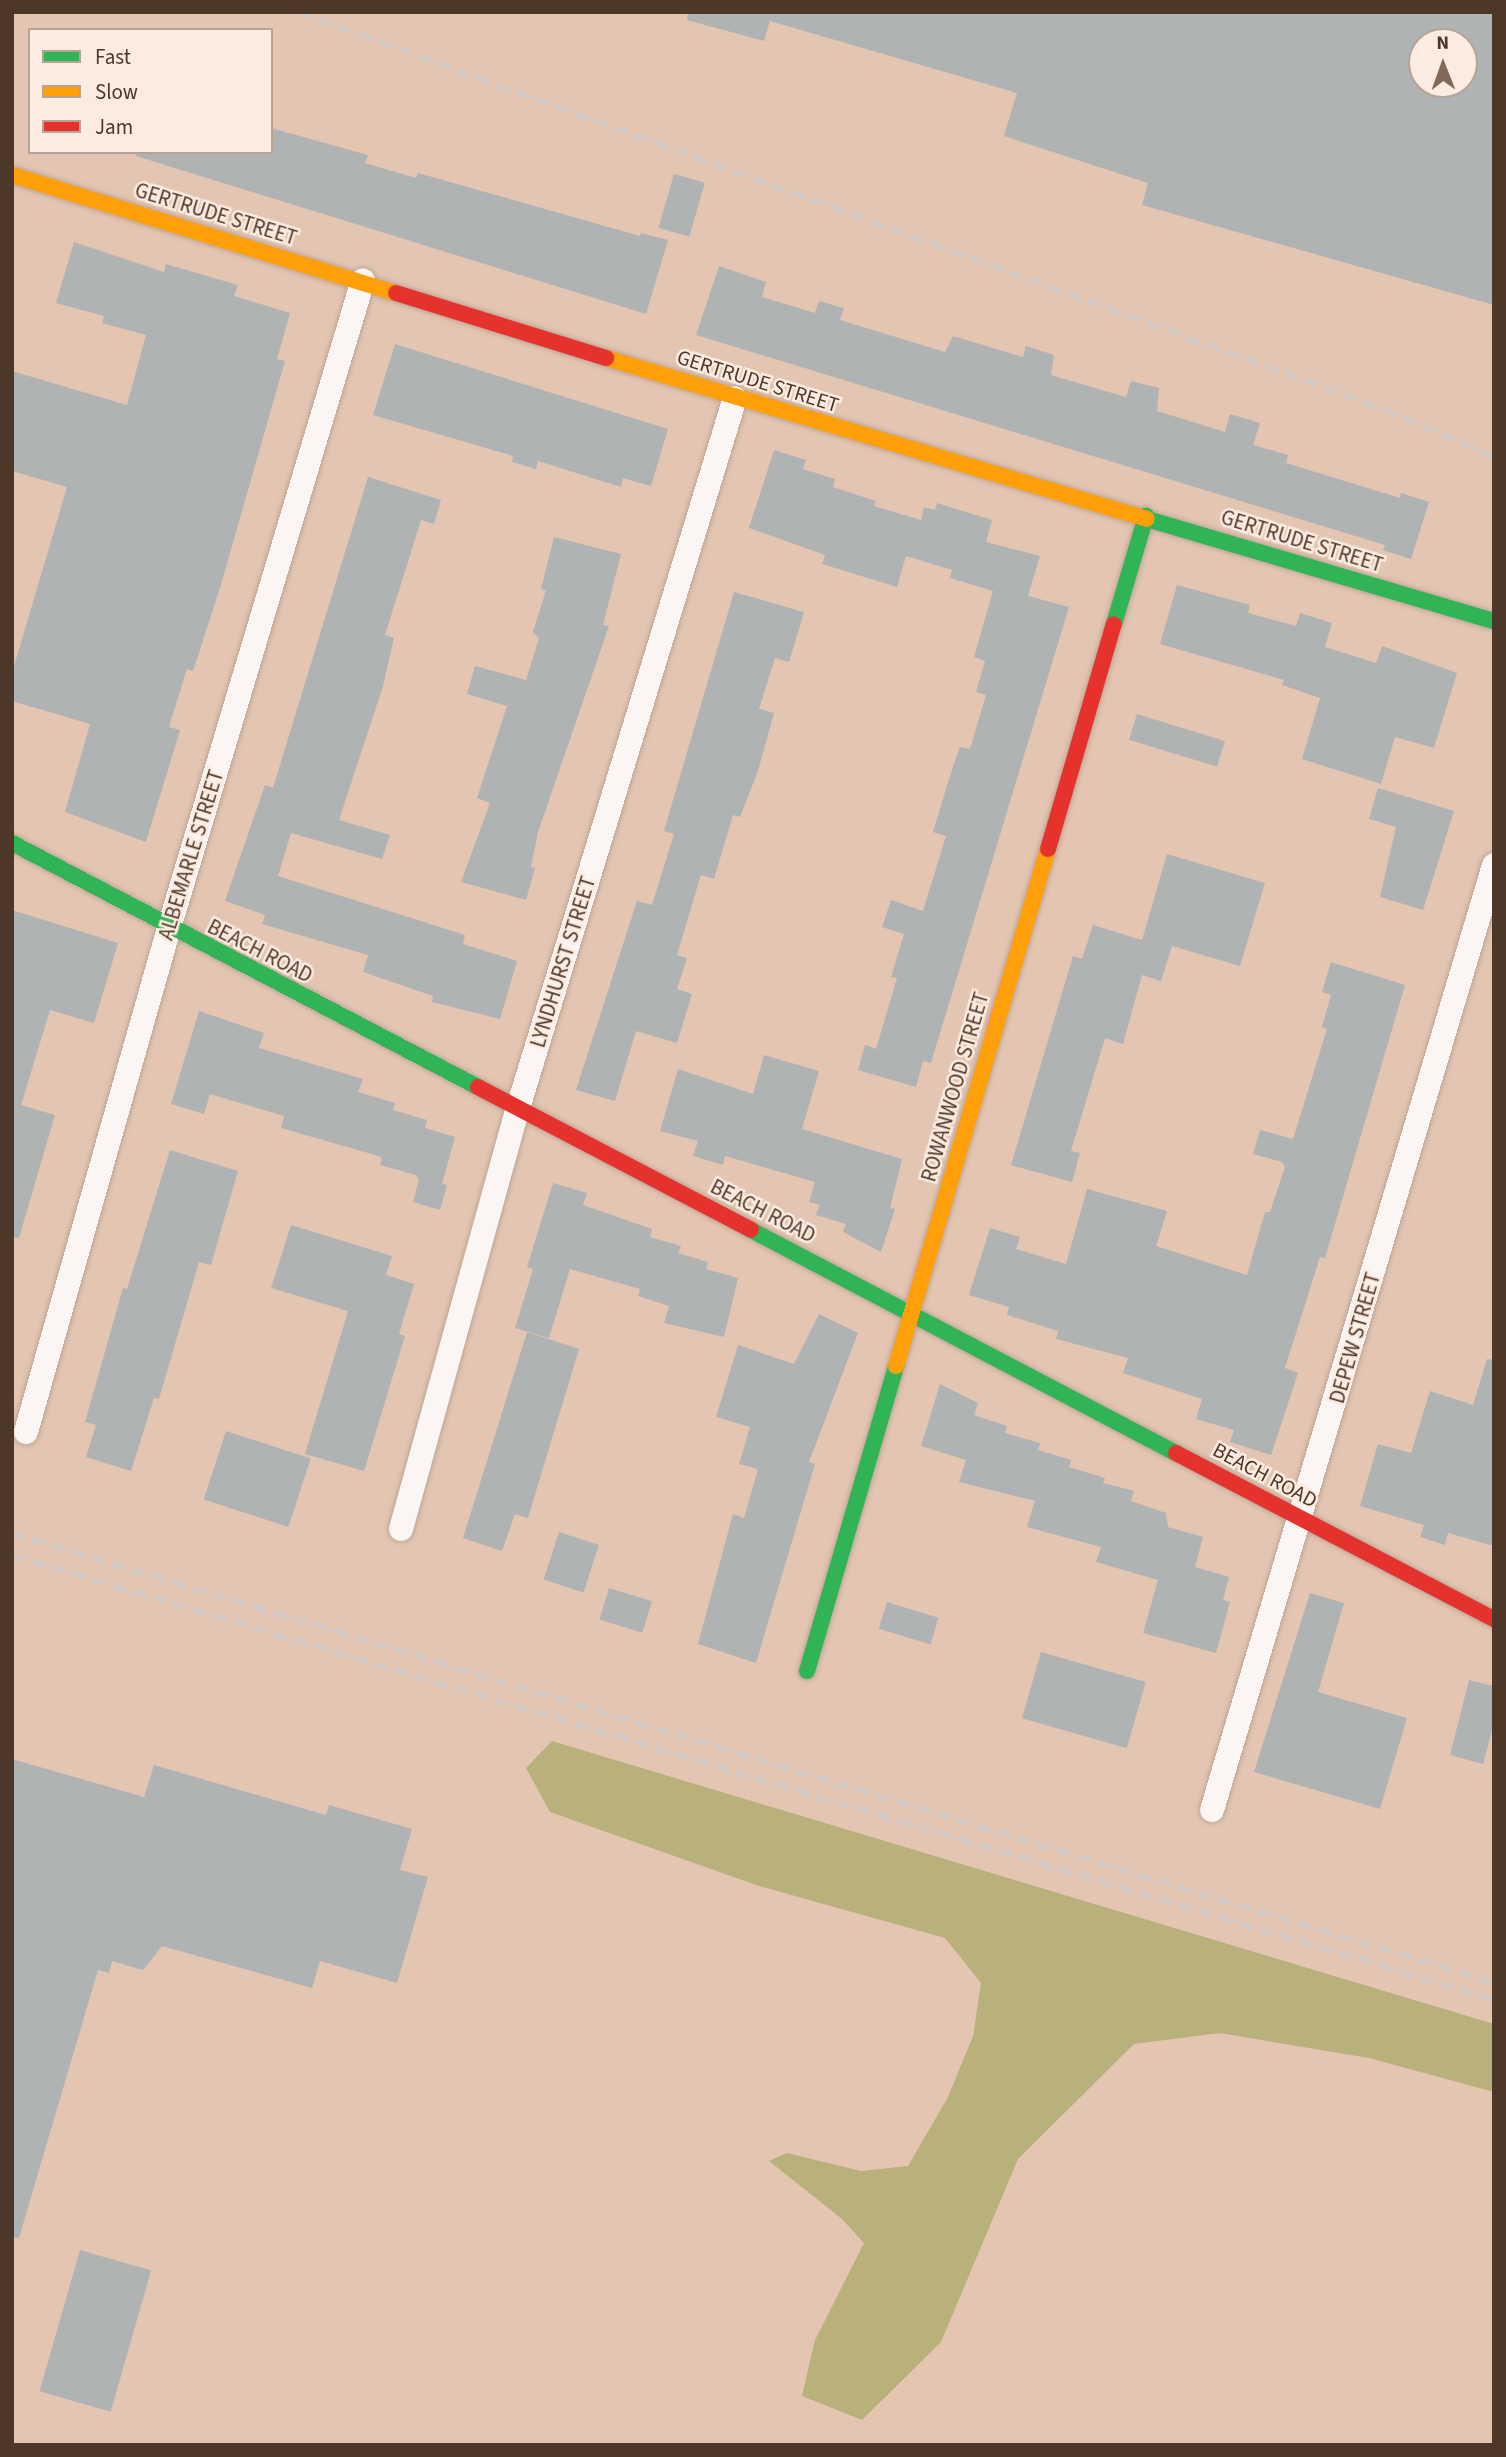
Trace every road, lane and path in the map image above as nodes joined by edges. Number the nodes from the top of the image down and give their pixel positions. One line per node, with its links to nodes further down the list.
1 (12, 175): 2 (street, GERTRUDE STREET)
2 (363, 280): 3 (street, GERTRUDE STREET); 8 (street, ALBEMARLE STREET)
3 (736, 398): 4 (street, GERTRUDE STREET); 9 (street, LYNDHURST STREET)
4 (1146, 516): 5 (street, GERTRUDE STREET); 10 (street, ROWANWOOD STREET)
5 (1494, 621)
6 (12, 843): 8 (street, BEACH ROAD)
7 (1494, 865): 12 (street, DEPEW STREET)
8 (169, 928): 9 (street, BEACH ROAD); 11 (street, ALBEMARLE STREET)
9 (518, 1108): 10 (street, BEACH ROAD); 13 (street, LYNDHURST STREET)
10 (911, 1311): 12 (street, BEACH ROAD); 15 (street, ROWANWOOD STREET)
11 (26, 1432)
12 (1302, 1518): 14 (street, BEACH ROAD); 16 (street, DEPEW STREET)
13 (401, 1528)
14 (1494, 1619)
15 (807, 1671)
16 (1212, 1810)

